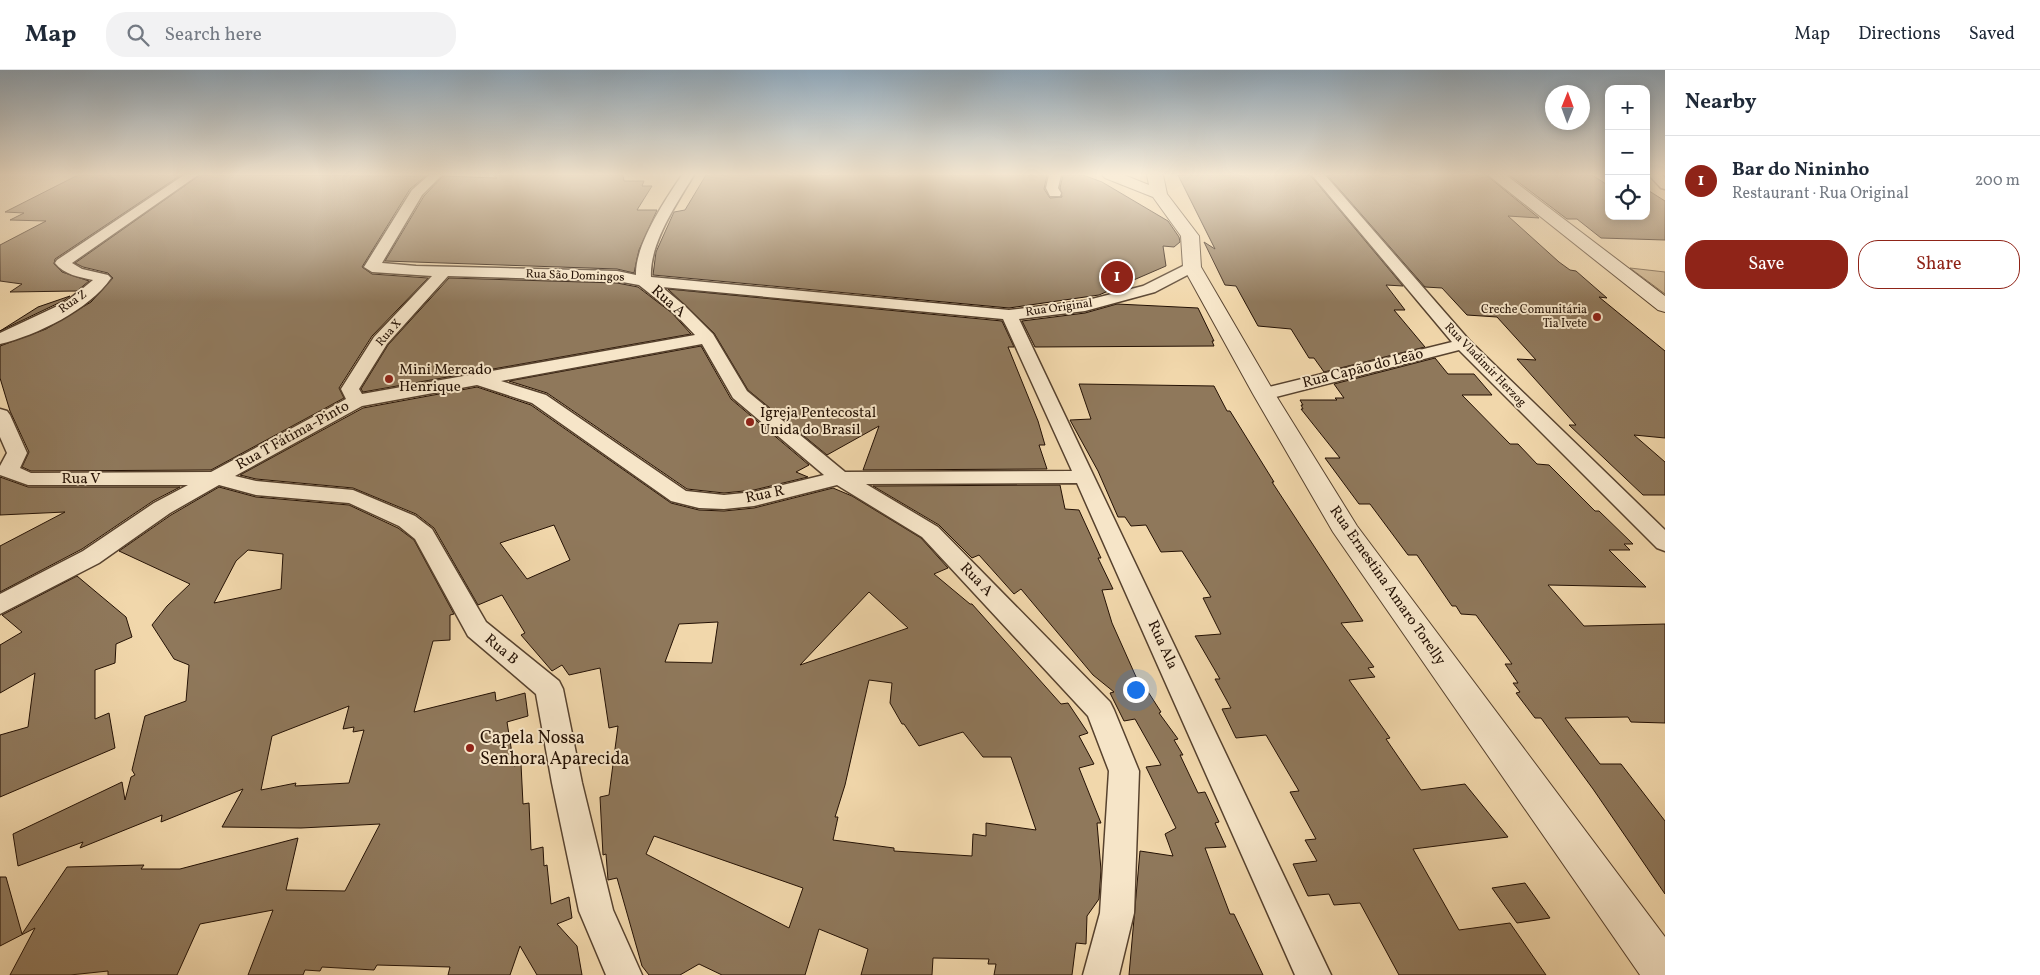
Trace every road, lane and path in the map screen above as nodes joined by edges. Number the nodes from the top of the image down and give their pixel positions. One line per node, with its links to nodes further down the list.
1 (130, 217): 13 (street, Rua Z)
2 (402, 217): 8 (street, Rua São Domingos)
3 (662, 217): 9 (street)
4 (1176, 217): 7 (street, Rua Ernestina Amaro Torelly)
5 (1354, 217): 14 (street, Rua Vladimir Herzog)
6 (1550, 217): 10 (street)
7 (1192, 267): 11 (street, Rua Original); 16 (street, Rua Ernestina Amaro Torelly)
8 (444, 272): 9 (street, Rua São Domingos); 17 (street, Rua X)
9 (644, 281): 11 (street, Rua São Domingos); 12 (street, Rua A)
10 (1665, 306)
11 (1009, 315): 19 (street, Rua Ala)
12 (707, 338): 15 (street, Rua T Fátima-Pinto); 21 (street, Rua A)
13 (0, 339)
14 (1463, 344): 16 (street, Rua Capão do Leão); 22 (street, Rua Vladimir Herzog)
15 (478, 379): 17 (street, Rua T Fátima-Pinto); 21 (street, Rua R)
16 (1264, 394): 24 (street, Rua Ernestina Amaro Torelly)
17 (357, 401): 20 (street, Rua T Fátima-Pinto)
18 (0, 415): 20 (street, Rua V)
19 (1085, 476): 21 (street, Rua R); 27 (street, Rua Ala)
20 (218, 478): 23 (street, Rua T Fátima-Pinto); 25 (street, Rua B)
21 (840, 478): 26 (street, Rua A)
22 (1665, 543)
23 (0, 605)
24 (1665, 973)
25 (624, 975)
26 (1101, 975)
27 (1313, 975)

